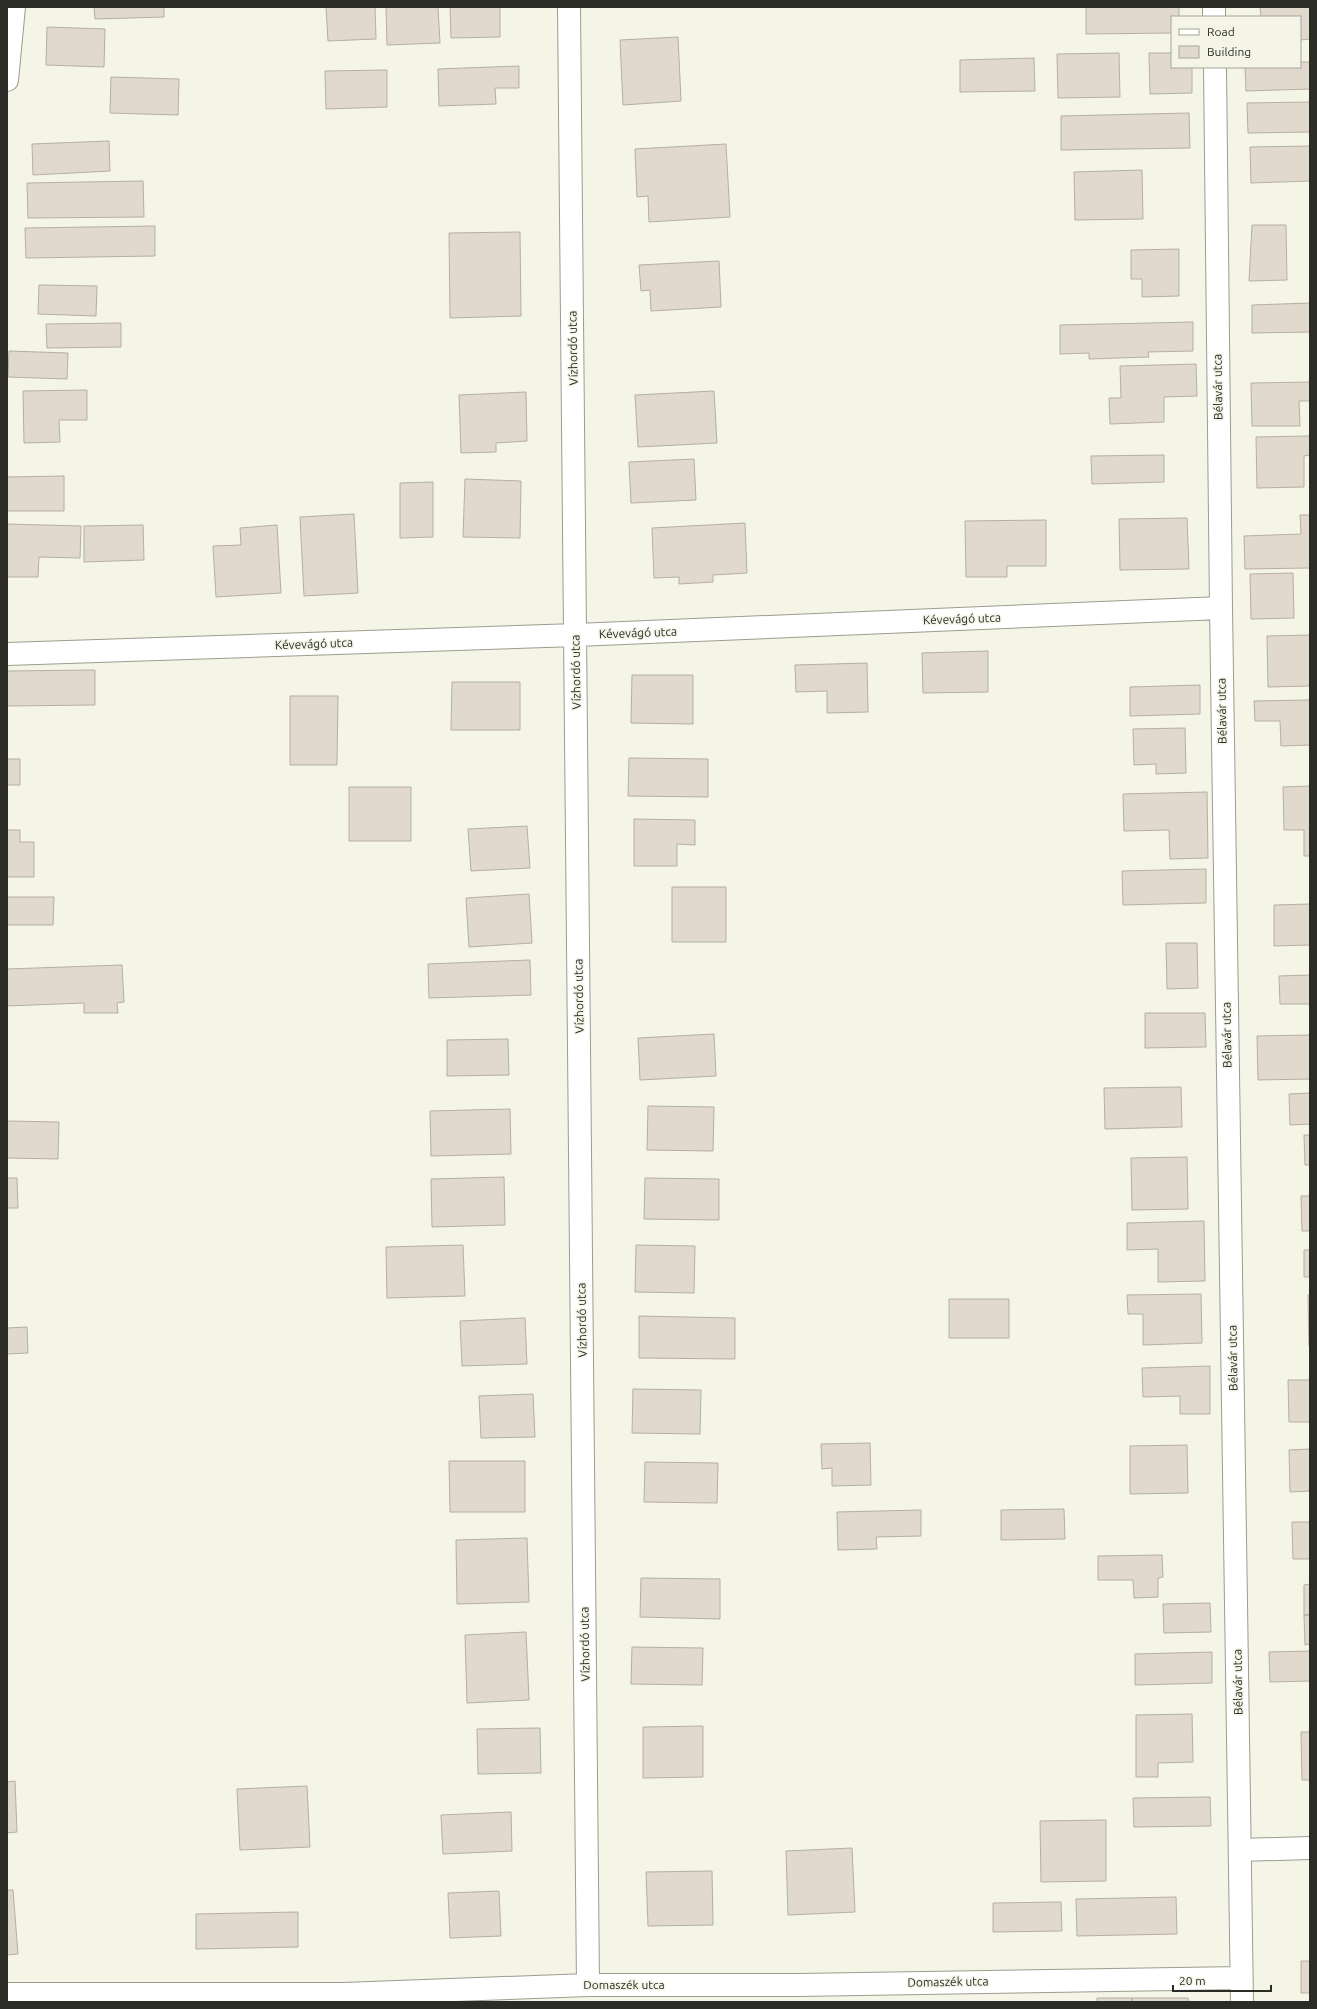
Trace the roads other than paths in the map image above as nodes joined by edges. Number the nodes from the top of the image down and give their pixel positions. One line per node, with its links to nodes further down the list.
1 (14, 7): 4 (street)
2 (569, 7): 6 (street, Vízhordó utca)
3 (1215, 68): 5 (street, Bélavár utca)
4 (7, 80)
5 (1221, 608): 6 (street, Kévevágó utca); 9 (street, Bélavár utca)
6 (576, 635): 7 (street, Kévevágó utca); 11 (street, Vízhordó utca)
7 (7, 654)
8 (1310, 1848): 9 (street)
9 (1240, 1850): 10 (street, Bélavár utca)
10 (1241, 1978): 12 (street, Domaszék utca); 15 (street, Bélavár utca)
11 (588, 1985): 12 (street, Domaszék utca); 14 (street, Domaszék utca)
12 (799, 1993)
13 (7, 1994): 14 (street, Domaszék utca)
14 (344, 1998)
15 (1242, 2002)

